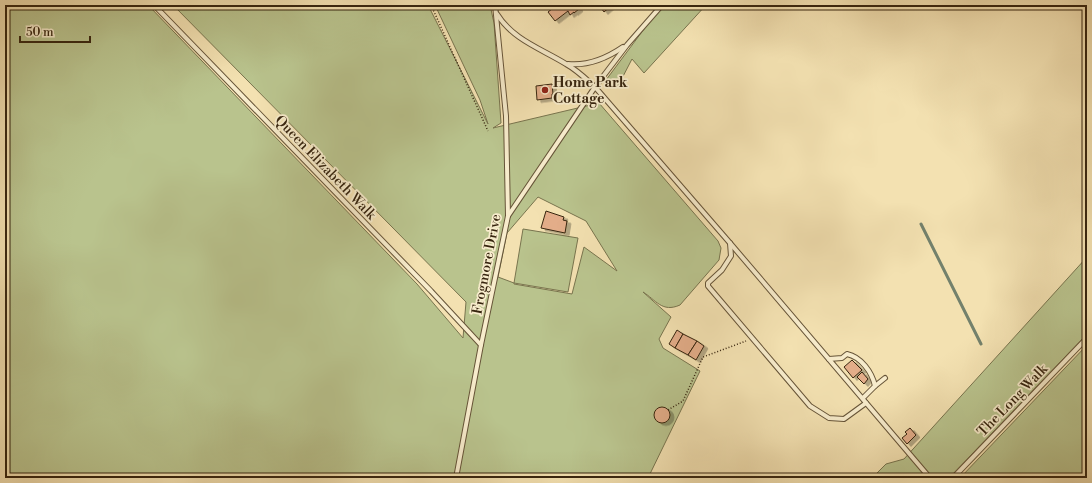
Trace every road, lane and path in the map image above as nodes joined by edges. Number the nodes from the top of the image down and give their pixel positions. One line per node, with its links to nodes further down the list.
1 (154, 5): 14 (lane, Queen Elizabeth Walk)
2 (431, 5): 9 (path)
3 (495, 5): 5 (lane, Frogmore Drive)
4 (662, 5): 6 (lane)
5 (497, 13): 7 (lane); 10 (lane, Frogmore Drive)
6 (627, 45): 7 (lane); 8 (lane)
7 (566, 64): 8 (lane)
8 (595, 87): 10 (lane); 11 (lane)
9 (488, 131)
10 (508, 216): 14 (lane, Frogmore Drive)
11 (730, 243): 13 (lane); 15 (lane)
12 (1087, 338): 23 (lane, The Long Walk)
13 (752, 339): 19 (lane); 20 (path)
14 (481, 346): 21 (lane, Frogmore Drive)
15 (829, 359): 17 (lane); 18 (lane)
16 (885, 378): 17 (lane)
17 (875, 386): 18 (lane)
18 (863, 398): 19 (lane)
19 (866, 402): 22 (lane)
20 (668, 410)
21 (456, 478)
22 (930, 478)
23 (953, 478)

